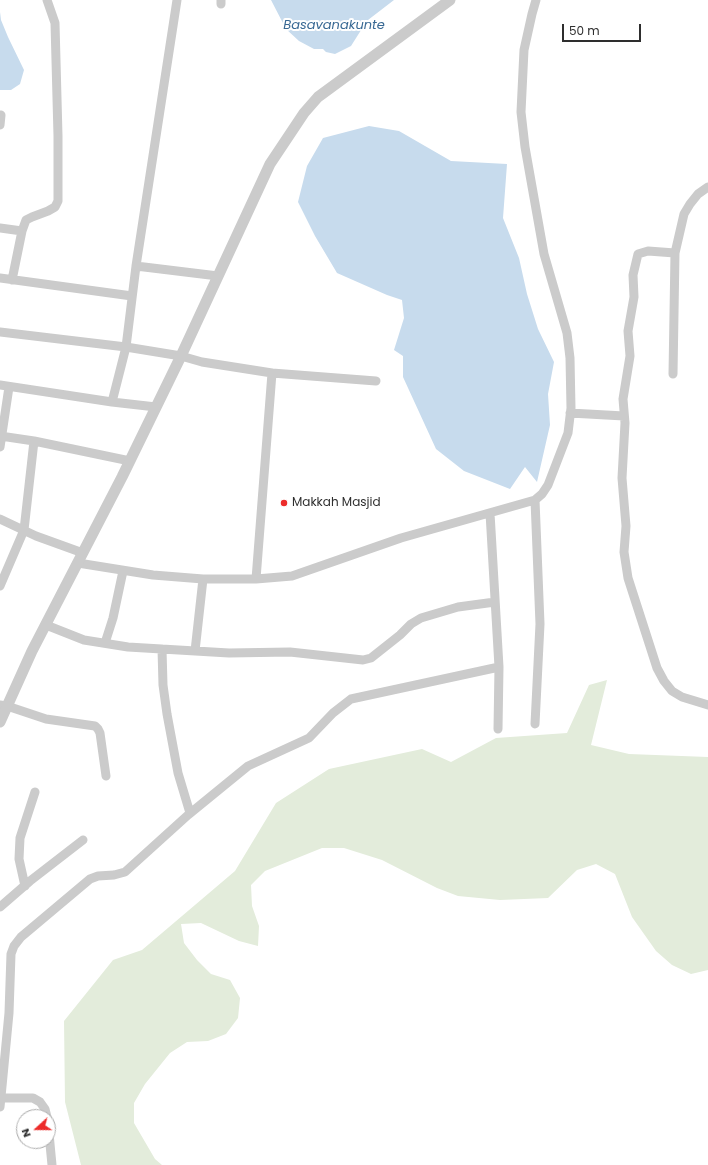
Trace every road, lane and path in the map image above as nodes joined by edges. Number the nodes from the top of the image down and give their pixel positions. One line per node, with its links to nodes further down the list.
1 (47, 0): 9 (street)
2 (177, 0): 11 (street)
3 (450, 0): 12 (street)
4 (536, 0): 25 (street)
5 (1, 115): 6 (street)
6 (0, 125)
7 (708, 187): 10 (street)
8 (0, 228): 9 (street)
9 (22, 231): 14 (street)
10 (675, 253): 20 (street); 26 (street)
11 (136, 266): 12 (street); 15 (street)
12 (218, 276): 18 (street)
13 (0, 278): 14 (street)
14 (12, 280): 15 (street)
15 (132, 296): 17 (street)
16 (0, 332): 17 (street)
17 (126, 347): 18 (street); 23 (street)
18 (181, 356): 19 (street); 24 (street)
19 (272, 372): 21 (street); 39 (street)
20 (673, 374)
21 (376, 381)
22 (4, 386): 23 (street); 27 (street)
23 (112, 402): 24 (street)
24 (156, 407): 30 (street)
25 (570, 413): 26 (street); 31 (street)
26 (624, 416): 48 (street)
27 (1, 436): 28 (street); 29 (street)
28 (34, 441): 30 (street); 34 (street)
29 (0, 447)
30 (130, 461): 35 (street)
31 (535, 500): 32 (street); 50 (street)
32 (490, 513): 39 (street); 41 (street)
33 (0, 519): 34 (street)
34 (24, 530): 35 (street); 40 (street)
35 (83, 553): 36 (street)
36 (78, 563): 37 (street); 42 (street)
37 (123, 570): 38 (street); 43 (street)
38 (202, 579): 39 (street); 45 (street)
39 (256, 579)
40 (0, 586)
41 (495, 602): 45 (street); 46 (street)
42 (46, 625): 43 (street); 47 (street)
43 (105, 643): 44 (street)
44 (162, 649): 45 (street); 54 (street)
45 (195, 651)
46 (499, 667): 51 (street); 54 (street)
47 (3, 705): 49 (street); 52 (street)
48 (708, 705)
49 (0, 722)
50 (535, 724)
51 (498, 728)
52 (106, 776)
53 (35, 792): 56 (street)
54 (190, 813): 58 (street)
55 (83, 840): 56 (street)
56 (25, 886): 57 (street)
57 (0, 907)
58 (1, 1102): 59 (street)
59 (45, 1109)
60 (50, 1149): 61 (street)
61 (52, 1165)

